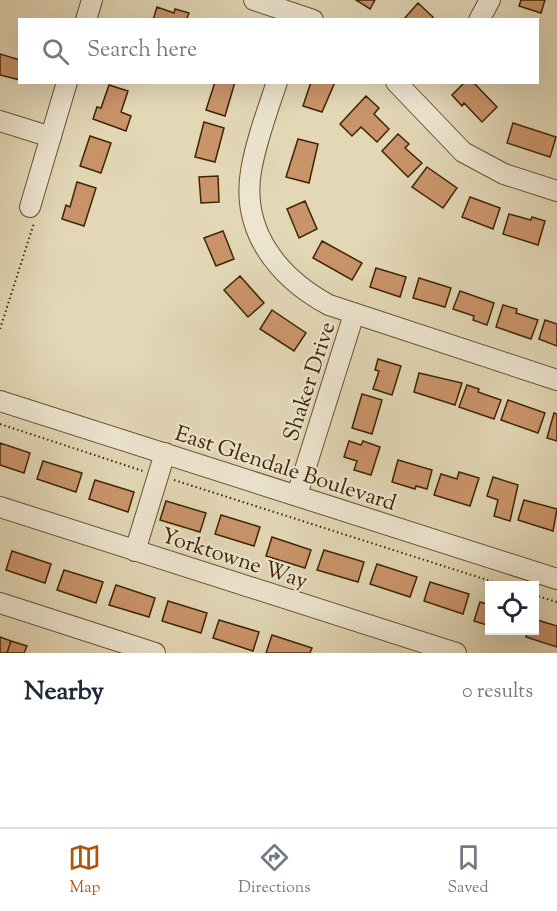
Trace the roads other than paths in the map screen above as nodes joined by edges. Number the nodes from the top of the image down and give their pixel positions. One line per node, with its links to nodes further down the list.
1 (92, 0): 5 (street)
2 (254, 0): 4 (street)
3 (490, 0): 6 (street)
4 (303, 13)
5 (87, 18)
6 (480, 18)
7 (66, 84): 11 (street)
8 (275, 84): 14 (street, Shaker Drive)
9 (407, 86): 12 (street)
10 (0, 121): 11 (street)
11 (51, 137): 13 (street)
12 (557, 191)
13 (30, 207)
14 (354, 314): 15 (street); 18 (street, Shaker Drive)
15 (557, 380)
16 (0, 400): 17 (street, East Glendale Boulevard)
17 (165, 453): 18 (street, East Glendale Boulevard); 20 (street)
18 (297, 495): 21 (street, East Glendale Boulevard)
19 (0, 507): 20 (street, Yorktowne Way)
20 (135, 551): 23 (street, Yorktowne Way)
21 (557, 579)
22 (0, 603): 24 (street)
23 (448, 652)
24 (155, 653)

